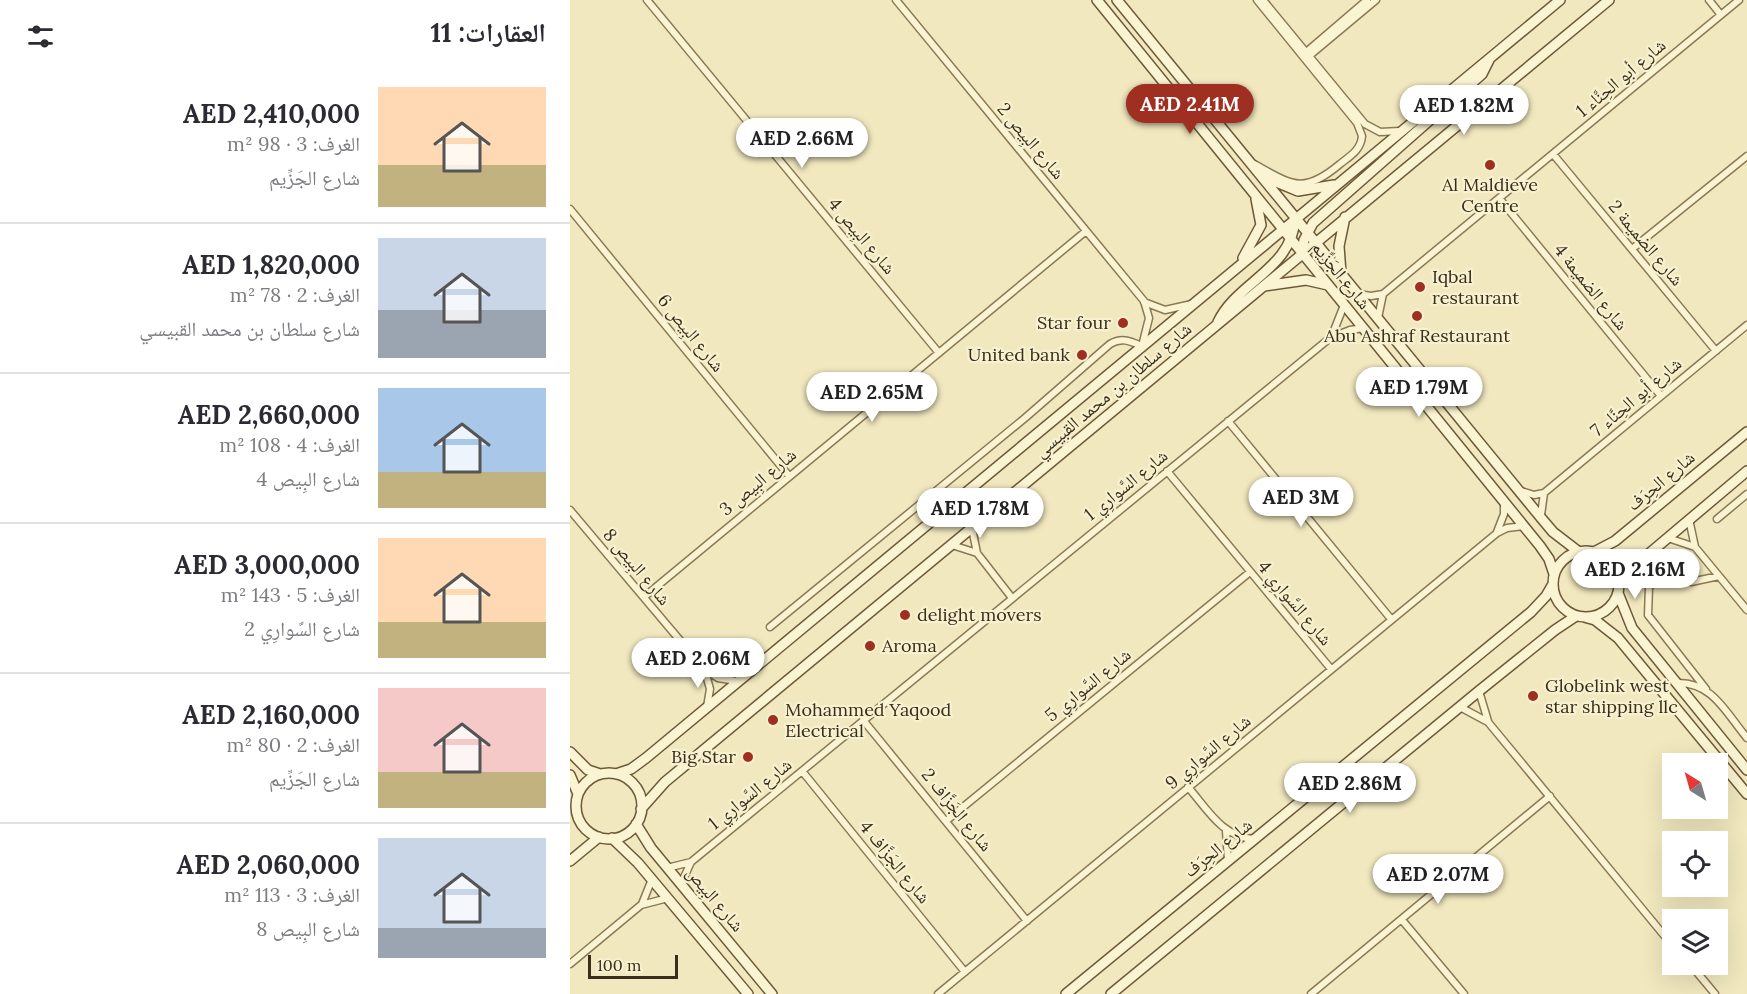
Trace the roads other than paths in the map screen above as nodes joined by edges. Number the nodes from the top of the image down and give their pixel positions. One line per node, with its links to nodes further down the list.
1 (647, 0): 50 (street, شارع البِيص 4)
2 (896, 0): 28 (street, شارع البِيص 2)
3 (1096, 0): 22 (street, شارع الجَزِّيم)
4 (1117, 0): 19 (street, شارع الجَزِّيم)
5 (1257, 0): 14 (street)
6 (1263, 0): 14 (street)
7 (1367, 0): 14 (street)
8 (1376, 0): 14 (street)
9 (1560, 0): 15 (street, شارع سلطان بن محمد القبيسي)
10 (1609, 0): 25 (street, شارع سلطان بن محمد القبيسي)
11 (1709, 0): 13 (street)
12 (1739, 0): 13 (street, شارع أبو الحِنَّاء 1)
13 (1721, 15): 17 (street, شارع أبو الحِنَّاء 1)
14 (1305, 55): 16 (street); 19 (street)
15 (1489, 58): 16 (street, شارع سلطان بن محمد القبيسي); 29 (street)
16 (1401, 130): 21 (street, شارع سلطان بن محمد القبيسي)
17 (1553, 153): 23 (street, شارع أبو الحِنَّاء 1); 32 (street, شارع الضميمة 2)
18 (1747, 156): 32 (street)
19 (1253, 163): 20 (street, شارع الجَزِّيم)
20 (1263, 177): 21 (street); 26 (street, شارع الجَزِّيم)
21 (1340, 184): 26 (street, شارع سلطان بن محمد القبيسي)
22 (1255, 194): 27 (street, شارع الجَزِّيم); 34 (street)
23 (1499, 198): 39 (street, شارع أبو الحِنَّاء 1); 51 (street, شارع الضميمة 4)
24 (570, 209): 56 (street, شارع البِيص 6)
25 (1345, 217): 31 (street, شارع سلطان بن محمد القبيسي); 35 (street)
26 (1295, 219): 27 (street, شارع سلطان بن محمد القبيسي); 29 (street, شارع الجَزِّيم); 30 (street)
27 (1282, 230): 30 (street, شارع الجَزِّيم); 34 (street, شارع سلطان بن محمد القبيسي)
28 (1086, 231): 40 (street, شارع البِيص 2); 50 (street, شارع البِيص 3)
29 (1307, 234): 31 (street, شارع الجَزِّيم); 33 (street)
30 (1291, 240): 33 (street, شارع الجَزِّيم); 44 (street)
31 (1314, 242): 33 (street, شارع سلطان بن محمد القبيسي); 35 (street, شارع الجَزِّيم)
32 (1632, 249): 49 (street, شارع الضميمة 2)
33 (1302, 253): 36 (street, شارع الجَزِّيم); 37 (street, شارع سلطان بن محمد القبيسي)
34 (1237, 267): 41 (street, شارع سلطان بن محمد القبيسي)
35 (1341, 276): 38 (street, شارع الجَزِّيم)
36 (1328, 285): 37 (street); 42 (street, شارع الجَزِّيم)
37 (1262, 287): 44 (street, شارع سلطان بن محمد القبيسي)
38 (1359, 294): 39 (street); 43 (street, شارع الجَزِّيم)
39 (1383, 294): 43 (street)
40 (1144, 301): 41 (street); 48 (street)
41 (1193, 304): 48 (street, شارع سلطان بن محمد القبيسي)
42 (1344, 305): 46 (street, شارع الجَزِّيم); 47 (street, شارع السَّوارِي 1)
43 (1378, 318): 57 (street, شارع الجَزِّيم)
44 (1216, 325): 66 (street, شارع سلطان بن محمد القبيسي)
45 (1747, 325): 49 (street, شارع أبو الحِنَّاء 7)
46 (1364, 328): 47 (street, شارع السَّوارِي 1); 60 (street, شارع الجَزِّيم)
47 (1330, 338): 52 (street, شارع السَّوارِي 1)
48 (1142, 346): 84 (street); 88 (street, شارع سلطان بن محمد القبيسي)
49 (1716, 351): 51 (street, شارع أبو الحِنَّاء 7)
50 (939, 353): 56 (street, شارع البِيص 3)
51 (1661, 396): 58 (street, شارع أبو الحِنَّاء 7)
52 (1228, 422): 54 (street, شارع السَّوارِي 1); 83 (street)
53 (1747, 432): 72 (street, شارع الحِرَف)
54 (1167, 471): 74 (street, شارع السَّوارِي 4); 80 (street, شارع السَّوارِي 1)
55 (1747, 471): 63 (street)
56 (789, 476): 79 (street, شارع البِيص 3)
57 (1520, 491): 58 (street); 62 (street, شارع الجَزِّيم)
58 (1544, 493): 62 (street)
59 (1747, 494): 64 (street)
60 (1504, 501): 65 (street, شارع الجَزِّيم); 67 (street)
61 (570, 510): 79 (street, شارع البِيص 8)
62 (1542, 519): 71 (street, شارع الجَزِّيم)
63 (1689, 519): 68 (street); 70 (street)
64 (1717, 519)
65 (1525, 526): 67 (street, شارع السَّوارِي 9); 76 (street, شارع الجَزِّيم)
66 (972, 528): 69 (street, شارع سلطان بن محمد القبيسي); 73 (street)
67 (1497, 532): 83 (street, شارع السَّوارِي 9)
68 (1667, 538): 70 (street); 77 (street)
69 (952, 544): 73 (street); 108 (street, شارع سلطان بن محمد القبيسي)
70 (1695, 547): 75 (street)
71 (1579, 552): 72 (street); 76 (street)
72 (1594, 552): 77 (street)
73 (976, 553): 80 (street)
74 (1250, 572): 85 (street, شارع السَّوارِي 4); 109 (street, شارع السَّوارِي 5)
75 (1719, 576): 81 (street); 87 (street)
76 (1553, 579): 82 (street); 114 (street, شارع الحِرَف)
77 (1618, 579): 78 (street)
78 (1618, 593): 82 (street); 89 (street)
79 (644, 597): 86 (street, شارع البِيص 8)
80 (1012, 598): 94 (street, شارع السَّوارِي 1)
81 (1747, 610)
82 (1580, 617): 91 (street); 105 (street)
83 (1392, 620): 85 (street, شارع السَّوارِي 9)
84 (770, 627)
85 (1331, 669): 103 (street, شارع السَّوارِي 9)
86 (705, 670): 88 (street, شارع البِيص 8); 92 (street)
87 (1694, 673): 89 (street); 90 (street)
88 (737, 681): 92 (street, شارع سلطان بن محمد القبيسي)
89 (1679, 683): 90 (street); 98 (street)
90 (1707, 689): 96 (street)
91 (1479, 691): 93 (street); 95 (street)
92 (707, 707): 101 (street, شارع سلطان بن محمد القبيسي)
93 (1460, 707): 95 (street); 133 (street)
94 (863, 720): 99 (street, شارع السَّوارِي 1); 109 (street, شارع الجَزَّاف 2)
95 (1488, 722): 106 (street)
96 (1747, 738)
97 (570, 752): 100 (street)
98 (1747, 770)
99 (802, 771): 117 (street, شارع السَّوارِي 1); 127 (street, شارع الجَزَّاف 4)
100 (600, 774): 101 (street); 104 (street)
101 (616, 774): 108 (street)
102 (570, 775): 104 (street)
103 (1188, 787): 111 (street); 124 (street, شارع السَّوارِي 9)
104 (578, 794): 107 (street)
105 (1747, 794)
106 (1550, 796): 123 (street); 125 (street)
107 (573, 808): 112 (street)
108 (641, 809): 110 (street)
109 (946, 820): 124 (street, شارع الجَزَّاف 2)
110 (636, 824): 113 (street); 118 (street, شارع البِيص)
111 (1226, 831): 114 (street); 116 (street)
112 (599, 837): 113 (street); 115 (street)
113 (612, 838): 119 (street, شارع البِيص)
114 (1254, 839): 116 (street, شارع الحِرَف)
115 (570, 861)
116 (1228, 861): 132 (street, شارع الحِرَف)
117 (691, 862): 118 (street, شارع السَّوارِي 1); 120 (street, شارع السَّوارِي 1)
118 (667, 868): 120 (street, شارع البِيص)
119 (652, 879): 121 (street, شارع البِيص); 122 (street)
120 (681, 884): 130 (street, شارع البِيص)
121 (668, 898): 122 (street); 129 (street, شارع البِيص)
122 (641, 905): 126 (street)
123 (1402, 920): 134 (street); 135 (street)
124 (1027, 921): 127 (street, شارع السَّوارِي 9)
125 (1662, 933)
126 (570, 964)
127 (965, 972): 131 (street, شارع السَّوارِي 9)
128 (1699, 975): 136 (street)
129 (748, 994)
130 (772, 994)
131 (938, 994)
132 (1066, 994)
133 (1111, 994)
134 (1311, 994)
135 (1464, 994)
136 (1715, 994)

